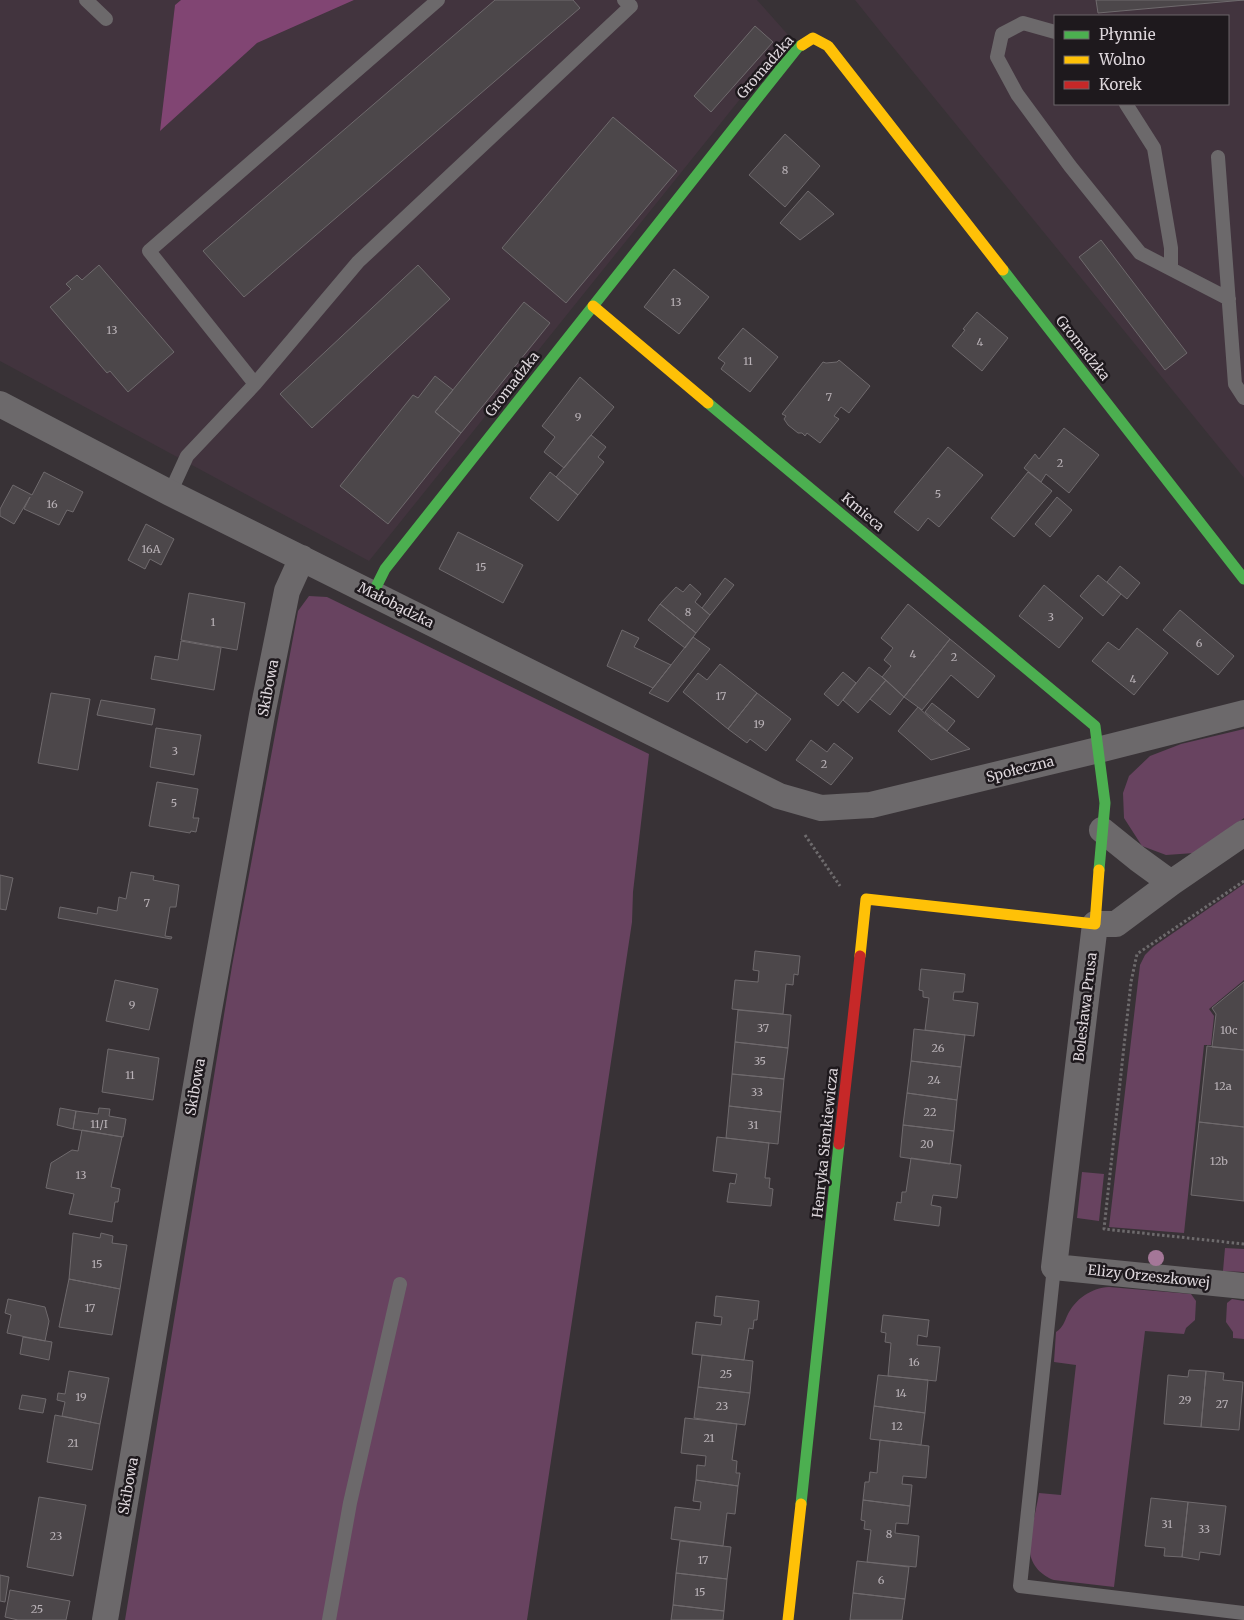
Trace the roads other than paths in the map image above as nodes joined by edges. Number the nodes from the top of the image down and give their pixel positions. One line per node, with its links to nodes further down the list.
1 (86, 0): 4 (lane)
2 (438, 0): 11 (lane)
3 (624, 0): 11 (lane)
4 (106, 19)
5 (1054, 32): 8 (lane)
6 (1127, 105): 8 (lane)
7 (1218, 157): 9 (lane)
8 (1170, 270): 9 (lane)
9 (1229, 299): 12 (lane)
10 (593, 306): 16 (street, Gromadzka); 17 (street, Gromadzka); 19 (street, Kmieca)
11 (255, 384): 14 (lane)
12 (1244, 398)
13 (0, 404): 14 (street, Małobądzka)
14 (170, 493): 15 (street, Małobądzka)
15 (302, 558): 17 (street, Małobądzka); 29 (street, Skibowa)
16 (1244, 579)
17 (373, 593): 20 (street, Małobądzka)
18 (1244, 713): 19 (street, Społeczna)
19 (1098, 750): 20 (street, Społeczna); 21 (street, Kmieca)
20 (795, 800)
21 (1102, 830): 23 (street); 24 (street, Kmieca)
22 (1244, 834): 23 (street)
23 (1171, 883): 24 (street)
24 (1095, 924): 25 (street, Bolesława Prusa); 31 (street, Henryka Sienkiewicza)
25 (1054, 1267): 27 (street, Elizy Orzeszkowej); 28 (lane)
26 (400, 1284): 30 (lane)
27 (1244, 1286)
28 (1244, 1613)
29 (105, 1620)
30 (329, 1620)
31 (788, 1620)

